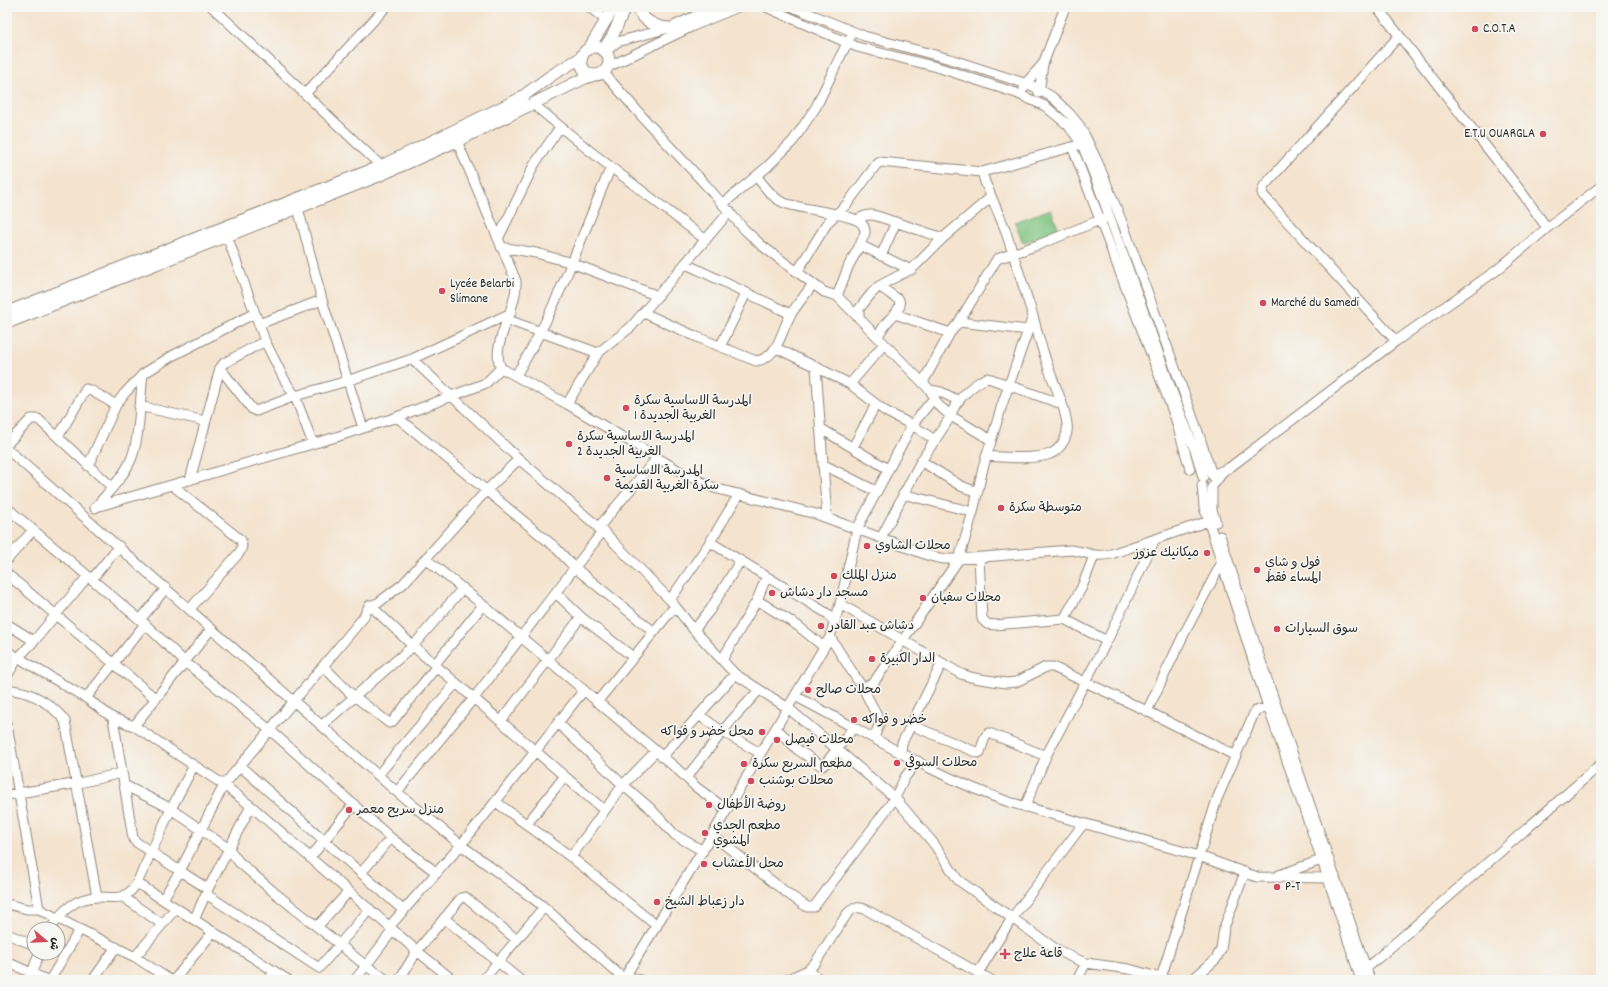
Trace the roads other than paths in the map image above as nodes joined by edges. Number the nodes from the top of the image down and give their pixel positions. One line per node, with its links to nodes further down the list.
1 (212, 7): 27 (street)
2 (386, 7): 27 (street)
3 (589, 7): 13 (street)
4 (614, 7): 13 (main road)
5 (624, 7): 20 (main road)
6 (636, 7): 15 (main road)
7 (715, 7): 15 (street)
8 (738, 7): 24 (street)
9 (766, 7): 18 (street)
10 (793, 7): 14 (street)
11 (1065, 7): 23 (street)
12 (1377, 7): 17 (street)
13 (606, 20): 21 (main road)
14 (835, 25): 16 (street); 18 (street)
15 (669, 28): 20 (street)
16 (852, 32): 19 (street); 25 (street)
17 (1399, 36): 49 (street); 86 (street)
18 (832, 37): 19 (street); 22 (street)
19 (848, 44): 22 (street); 28 (street)
20 (604, 51): 21 (main road); 24 (main road)
21 (585, 54): 24 (main road); 35 (main road)
22 (841, 55): 38 (street)
23 (1042, 64): 25 (street); 26 (street)
24 (602, 71): 30 (main road); 41 (street)
25 (1026, 83): 26 (street); 28 (street)
26 (1040, 89): 29 (street); 59 (street)
27 (305, 94): 35 (street)
28 (1021, 95): 29 (street)
29 (1035, 101): 33 (street)
30 (533, 104): 31 (street); 32 (main road)
31 (560, 127): 36 (street); 53 (street)
32 (457, 141): 42 (main road); 53 (street)
33 (1082, 144): 37 (street); 45 (street)
34 (1075, 154): 47 (street)
35 (381, 166): 69 (main road)
36 (611, 167): 52 (street); 57 (street)
37 (982, 172): 40 (street); 44 (street)
38 (756, 176): 41 (street); 44 (street)
39 (1601, 186): 49 (street)
40 (991, 197): 51 (street); 55 (street)
41 (723, 204): 43 (street)
42 (298, 208): 50 (main road); 68 (street)
43 (730, 212): 52 (street); 62 (street)
44 (835, 214): 46 (street); 62 (street)
45 (1110, 216): 47 (street); 60 (street)
46 (857, 220): 48 (street); 54 (street)
47 (1100, 220): 55 (street); 60 (street)
48 (896, 222): 51 (street); 56 (street)
49 (1547, 228): 86 (street)
50 (226, 236): 71 (street); 78 (main road)
51 (943, 238): 61 (street)
52 (706, 240): 58 (street)
53 (500, 243): 57 (street); 76 (street)
54 (860, 245): 56 (street); 67 (street)
55 (1014, 254): 75 (street); 79 (street)
56 (881, 256): 61 (street)
57 (572, 263): 66 (street); 82 (street)
58 (686, 264): 65 (street); 66 (street)
59 (1136, 264): 60 (street); 70 (street)
60 (1123, 268): 70 (street)
61 (910, 270): 64 (street)
62 (796, 272): 63 (street)
63 (813, 284): 67 (street); 73 (street)
64 (879, 286): 74 (street); 77 (street)
65 (746, 293): 73 (street); 87 (street)
66 (658, 296): 72 (street)
67 (837, 296): 77 (street)
68 (322, 300): 80 (street); 96 (street)
69 (7, 312)
70 (1145, 312): 103 (street); 111 (street)
71 (255, 313): 80 (street); 94 (street)
72 (644, 313): 87 (street); 89 (street)
73 (791, 314): 88 (street)
74 (895, 314): 83 (street); 84 (street)
75 (1033, 316): 81 (street); 107 (street)
76 (509, 317): 82 (street); 90 (street); 93 (street)
77 (859, 317): 84 (street)
78 (7, 322)
79 (958, 322): 81 (street); 83 (street)
80 (259, 324): 85 (street)
81 (1028, 330): 99 (street)
82 (541, 332): 89 (street); 95 (street)
83 (950, 333): 97 (street)
84 (881, 340): 97 (street); 98 (street)
85 (265, 341): 92 (street); 101 (street)
86 (1396, 341): 133 (street)
87 (721, 346): 88 (street)
88 (776, 348): 91 (street)
89 (598, 353): 105 (street)
90 (412, 359): 96 (street); 102 (street)
91 (816, 367): 98 (street); 116 (street)
92 (220, 368): 101 (street); 113 (street)
93 (501, 368): 95 (street); 102 (street)
94 (142, 374): 108 (street); 109 (street)
95 (516, 375): 105 (street)
96 (347, 381): 101 (street); 115 (street)
97 (923, 382): 100 (street)
98 (850, 384): 106 (street)
99 (1010, 385): 104 (street); 107 (street); 119 (street)
100 (932, 394): 104 (street); 110 (street); 114 (street)
101 (295, 396): 121 (street)
102 (450, 396): 112 (street); 126 (street)
103 (1181, 400): 111 (street); 128 (street)
104 (959, 401): 110 (street)
105 (567, 404): 125 (street)
106 (876, 404): 114 (street); 122 (street)
107 (1062, 404): 124 (street)
108 (116, 405): 117 (street); 130 (street)
109 (139, 406): 113 (street); 137 (street)
110 (951, 416): 118 (street); 119 (street)
111 (1179, 416): 132 (street); 135 (street)
112 (397, 417): 115 (street); 138 (street)
113 (205, 421): 134 (street)
114 (912, 425): 118 (street); 131 (street)
115 (363, 428): 121 (street)
116 (820, 428): 122 (street); 129 (street)
117 (58, 437): 120 (street); 130 (street)
118 (935, 440): 127 (street)
119 (991, 440): 124 (street)
120 (7, 444)
121 (313, 444): 134 (street)
122 (853, 447): 131 (street)
123 (7, 449): 146 (street)
124 (986, 456): 140 (street)
125 (657, 458): 141 (street); 151 (street)
126 (519, 459): 138 (street); 151 (street)
127 (921, 461): 140 (street); 142 (street)
128 (1208, 462): 133 (street); 135 (street)
129 (824, 465): 139 (street); 147 (street)
130 (88, 466): 137 (street)
131 (888, 469): 139 (street)
132 (1190, 469)
133 (1227, 469): 135 (street)
134 (190, 480): 136 (street)
135 (1209, 480): 148 (street)
136 (172, 485): 143 (street); 175 (street)
137 (112, 487): 143 (street)
138 (486, 490): 158 (street); 163 (street)
139 (876, 491): 149 (street)
140 (977, 492): 145 (street)
141 (739, 494): 147 (street); 154 (street)
142 (903, 494): 145 (street); 152 (street)
143 (96, 507): 146 (street)
144 (7, 508): 150 (street)
145 (973, 512): 159 (street)
146 (87, 518): 155 (street)
147 (827, 518): 149 (street)
148 (1211, 519): 153 (street); 162 (street); 276 (street)
149 (857, 529): 152 (street); 172 (street)
150 (33, 530): 160 (street); 165 (street)
151 (601, 530): 163 (street); 171 (street)
152 (881, 538): 159 (street)
153 (1155, 539): 156 (street); 188 (street)
154 (710, 542): 161 (street); 171 (street)
155 (118, 546): 165 (street); 167 (street)
156 (1094, 556): 157 (street); 178 (street)
157 (979, 557): 159 (street); 178 (street)
158 (426, 559): 168 (street); 173 (street)
159 (959, 559): 187 (street)
160 (7, 560)
161 (740, 561): 166 (street); 183 (street)
162 (1222, 562): 217 (street); 219 (street)
163 (574, 567): 169 (street); 184 (street)
164 (8, 578): 176 (street)
165 (90, 578): 176 (street); 179 (street)
166 (766, 578): 170 (street); 181 (street)
167 (166, 588): 175 (street); 179 (street)
168 (463, 588): 174 (street); 190 (street)
169 (556, 593): 177 (street); 186 (street)
170 (757, 600): 191 (street); 196 (street)
171 (673, 603): 183 (street); 184 (street)
172 (840, 604): 181 (street); 187 (street)
173 (370, 605): 190 (street); 201 (street)
174 (484, 605): 186 (street); 200 (street)
175 (190, 609): 182 (street)
176 (56, 615): 189 (street); 199 (street)
177 (581, 616): 193 (street); 195 (street)
178 (1064, 619): 188 (street)
179 (142, 622): 197 (street); 199 (street)
180 (7, 624): 189 (street)
181 (835, 624): 185 (street)
182 (211, 629): 197 (street); 215 (street)
183 (694, 630): 196 (street)
184 (654, 632): 193 (street)
185 (830, 636): 191 (street); 206 (street)
186 (521, 637): 195 (street); 213 (street)
187 (902, 640): 198 (street); 206 (street)
188 (1107, 641): 204 (street)
189 (34, 642): 194 (street)
190 (413, 646): 200 (street); 210 (street)
191 (824, 647): 211 (street)
192 (7, 651): 194 (street)
193 (633, 657): 216 (street)
194 (18, 658): 203 (street); 212 (street)
195 (548, 660): 208 (street); 222 (street)
196 (722, 660): 202 (street)
197 (185, 662): 214 (street); 230 (street)
198 (942, 663): 204 (street); 225 (street)
199 (114, 664): 212 (street); 214 (street)
200 (436, 665): 205 (street); 210 (street)
201 (323, 666): 210 (street); 215 (street)
202 (735, 674): 209 (street); 220 (street)
203 (7, 676)
204 (1086, 681): 219 (street); 238 (street)
205 (456, 682): 213 (street); 245 (street)
206 (863, 688): 232 (street)
207 (7, 689): 248 (street)
208 (584, 690): 216 (street); 223 (street)
209 (760, 690): 218 (street); 231 (street)
210 (354, 696): 227 (street)
211 (795, 696): 218 (street); 228 (street)
212 (86, 698): 221 (street)
213 (474, 698): 222 (street); 253 (street)
214 (156, 699): 226 (street)
215 (294, 702): 227 (street); 230 (street)
216 (597, 702): 237 (street)
217 (1268, 707): 239 (street); 276 (street)
218 (788, 708): 229 (street); 233 (street)
219 (1147, 711): 239 (street)
220 (699, 715): 231 (street); 237 (street)
221 (113, 718): 226 (street); 244 (street)
222 (501, 721): 234 (street)
223 (558, 723): 234 (street); 250 (street)
224 (7, 725): 252 (street)
225 (911, 725): 235 (street); 238 (street)
226 (134, 726): 242 (street)
227 (321, 726): 245 (street)
228 (854, 727): 232 (street); 233 (street)
229 (776, 728): 233 (street); 236 (street)
230 (270, 730): 243 (street); 257 (street)
231 (723, 732): 236 (street); 247 (street)
232 (874, 738): 235 (street)
233 (837, 749): 255 (street)
234 (536, 751): 246 (street); 256 (street)
235 (901, 752): 240 (street)
236 (760, 753): 262 (street)
237 (659, 754): 247 (street); 250 (street)
238 (1046, 756): 259 (street)
239 (1236, 756): 273 (street)
240 (918, 761): 255 (street); 259 (street)
241 (1601, 764): 322 (street)
242 (194, 765): 249 (street); 260 (street)
243 (240, 766): 249 (street); 268 (street)
244 (122, 773): 248 (street); 251 (street)
245 (378, 775): 253 (street)
246 (564, 776): 261 (street); 264 (street)
247 (686, 778): 262 (street)
248 (76, 783): 252 (street); 286 (street)
249 (224, 785): 258 (street); 265 (street)
250 (623, 785): 261 (street); 271 (street)
251 (124, 786): 260 (street); 272 (street)
252 (20, 792): 254 (street); 291 (street)
253 (397, 792): 269 (street)
254 (7, 795)
255 (895, 798): 266 (street); 297 (street)
256 (496, 802): 264 (street); 269 (street)
257 (354, 804): 267 (street); 268 (street)
258 (251, 806): 270 (street); 275 (street)
259 (1025, 807): 263 (street)
260 (171, 809): 265 (street); 272 (street)
261 (604, 810): 274 (street)
262 (727, 810): 266 (street)
263 (1084, 823): 273 (street); 297 (street)
264 (527, 824): 274 (street)
265 (202, 830): 270 (street); 277 (street)
266 (712, 835): 271 (street)
267 (391, 838): 279 (street); 280 (street)
268 (325, 841): 275 (street); 279 (street)
269 (461, 845): 280 (street); 290 (street)
270 (229, 849): 284 (street); 302 (street)
271 (703, 851): 301 (street)
272 (151, 852): 277 (street); 283 (street)
273 (1199, 856): 278 (street); 324 (street)
274 (571, 857): 301 (street)
275 (310, 858): 285 (street)
276 (1325, 859): 281 (street); 282 (street)
277 (180, 871): 284 (street); 288 (street)
278 (1244, 872): 282 (street); 342 (street)
279 (361, 873): 294 (street)
280 (437, 873): 294 (street)
281 (1331, 877): 282 (street); 322 (street)
282 (1272, 878)
283 (137, 883): 287 (street); 288 (street)
284 (207, 891): 298 (street); 309 (street)
285 (349, 891): 293 (street); 302 (street)
286 (97, 897): 287 (street); 295 (street)
287 (122, 897): 300 (street)
288 (163, 899): 292 (street)
289 (7, 904): 291 (street)
290 (544, 907): 307 (street); 323 (street)
291 (39, 908): 295 (street)
292 (176, 908): 298 (street); 300 (street)
293 (370, 909): 304 (street); 309 (street)
294 (404, 911): 304 (street)
295 (57, 917): 299 (street); 303 (street)
296 (444, 918): 307 (street); 311 (street); 316 (street)
297 (1012, 918): 315 (street); 320 (street)
298 (194, 920): 305 (street)
299 (55, 921)
300 (162, 924): 312 (street)
301 (657, 926): 323 (street)
302 (317, 927): 309 (street)
303 (80, 929): 310 (street); 325 (street)
304 (391, 929): 311 (street); 317 (street)
305 (213, 932): 318 (street); 328 (street)
306 (7, 934): 308 (street)
307 (517, 940): 316 (street)
308 (26, 942)
309 (341, 944): 317 (street)
310 (116, 947): 312 (street); 326 (street)
311 (418, 951): 333 (street); 334 (street)
312 (135, 957): 327 (street)
313 (36, 961): 319 (street)
314 (7, 962): 319 (street)
315 (1086, 963): 324 (street); 341 (street)
316 (498, 964): 335 (street); 336 (street)
317 (366, 965): 331 (street); 332 (street)
318 (275, 972): 329 (street); 330 (street)
319 (32, 973): 325 (street)
320 (978, 973): 321 (street); 340 (street)
321 (805, 974): 338 (street); 339 (street)
322 (1362, 974): 343 (street)
323 (624, 979): 337 (street)
324 (1164, 979)
325 (47, 980)
326 (93, 980)
327 (170, 980)
328 (174, 980)
329 (268, 980)
330 (288, 980)
331 (355, 980)
332 (387, 980)
333 (399, 980)
334 (453, 980)
335 (483, 980)
336 (520, 980)
337 (640, 980)
338 (786, 980)
339 (821, 980)
340 (991, 980)
341 (1078, 980)
342 (1192, 980)
343 (1370, 980)

